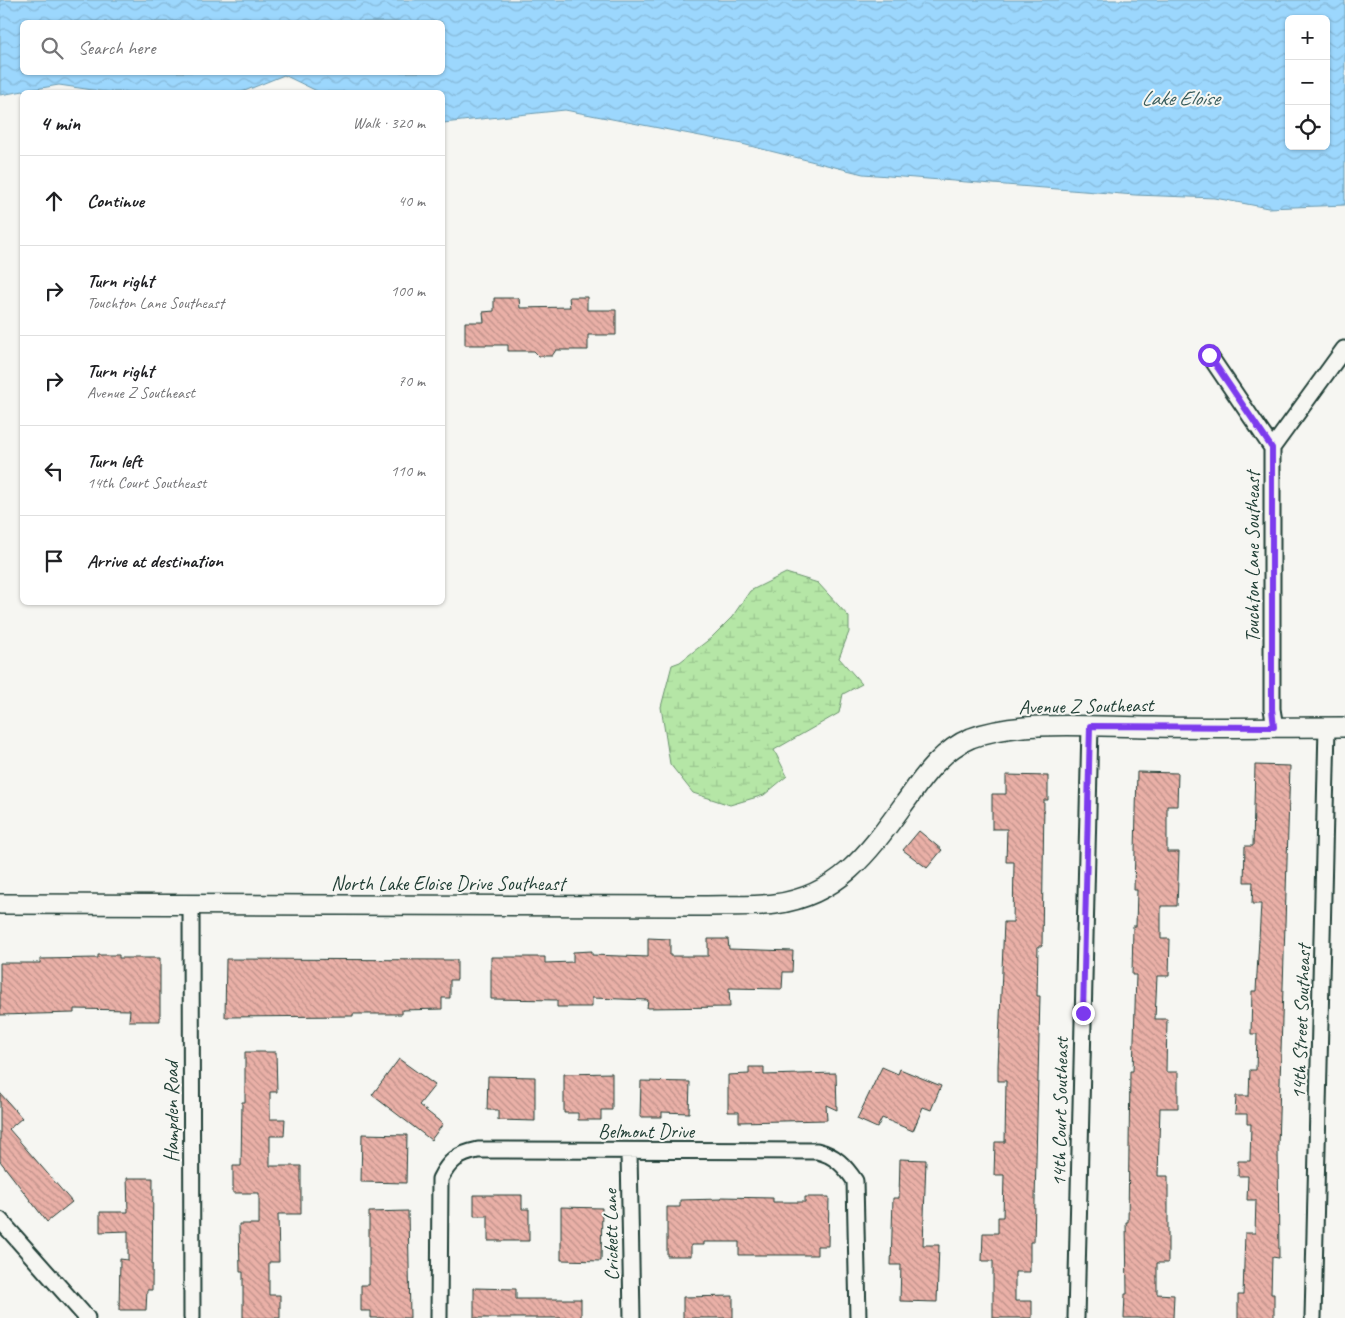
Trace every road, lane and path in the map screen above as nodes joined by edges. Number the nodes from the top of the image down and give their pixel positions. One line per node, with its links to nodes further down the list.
1 (1344, 349): 3 (street, Touchton Lane Southeast)
2 (1209, 355): 3 (street)
3 (1272, 448): 5 (street, Touchton Lane Southeast)
4 (1090, 726): 5 (street, Avenue Z Southeast); 7 (street, Avenue Z Southeast); 17 (street, 14th Court Southeast)
5 (1274, 727): 6 (street, Avenue Z Southeast)
6 (1336, 727): 18 (street, 14th Street Southeast)
7 (875, 842): 9 (street, North Lake Eloise Drive Southeast)
8 (0, 904): 9 (street, North Lake Eloise Drive Southeast)
9 (192, 906): 13 (street, Hampden Road)
10 (629, 1152): 14 (street, Belmont Drive); 15 (street, Crickett Lane); 16 (street, Belmont Drive)
11 (0, 1220): 12 (street)
12 (87, 1318)
13 (192, 1318)
14 (439, 1318)
15 (632, 1318)
16 (858, 1318)
17 (1076, 1318)
18 (1313, 1318)

